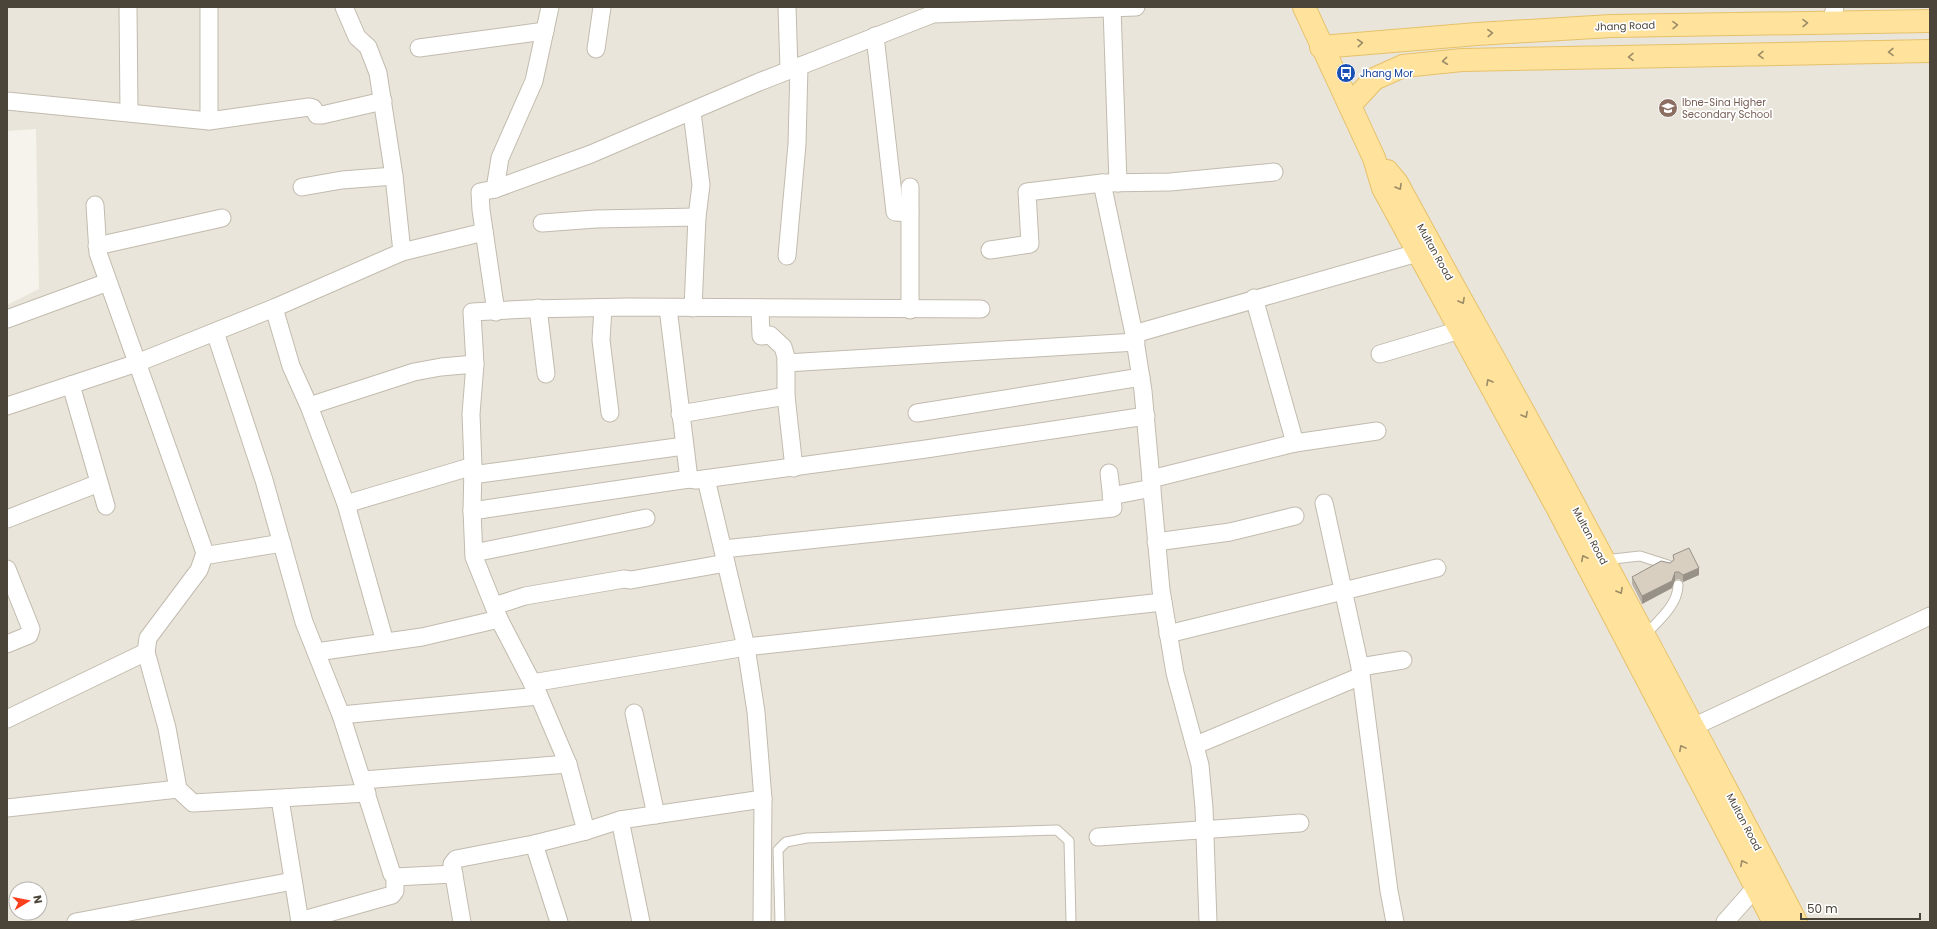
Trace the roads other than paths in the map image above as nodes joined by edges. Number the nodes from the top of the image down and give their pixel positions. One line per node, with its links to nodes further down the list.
1 (128, 7): 25 (street)
2 (209, 7): 27 (street)
3 (344, 7): 23 (street)
4 (550, 7): 15 (street)
5 (602, 7): 19 (street)
6 (787, 7): 21 (street)
7 (1136, 7): 10 (street)
8 (1304, 7): 17 (main road, Multan Road)
9 (1070, 8): 10 (street); 11 (street)
10 (1112, 8): 31 (street)
11 (933, 11): 16 (street)
12 (1910, 14): 13 (main road, Jhang Road); 14 (main road, Jhang Road)
13 (1833, 15): 17 (main road, Jhang Road, one-way to 13)
14 (1930, 21)
15 (545, 31): 18 (street); 34 (street)
16 (875, 36): 21 (street); 36 (street)
17 (1321, 47): 24 (main road, Multan Road)
18 (419, 48)
19 (596, 49)
20 (1930, 50): 24 (main road, one-way to 24)
21 (794, 68): 26 (street); 45 (street)
22 (7, 101): 25 (street)
23 (383, 101): 27 (street); 30 (street)
24 (1350, 105): 28 (main road, Multan Road)
25 (129, 112): 27 (street)
26 (692, 112): 34 (street); 37 (street)
27 (209, 121)
28 (1374, 158): 44 (main road, Multan Road); 98 (main road, Multan Road, one-way to 98)
29 (1274, 172): 31 (street)
30 (394, 176): 32 (street); 43 (street)
31 (1110, 183): 42 (street); 60 (street)
32 (302, 187)
33 (910, 187): 36 (street)
34 (496, 189): 40 (street)
35 (95, 205): 41 (street)
36 (910, 213): 55 (street)
37 (697, 217): 39 (street); 52 (street)
38 (222, 218): 41 (street)
39 (542, 223)
40 (484, 232): 43 (street); 56 (street)
41 (97, 246): 46 (street)
42 (990, 250)
43 (402, 252): 48 (street)
44 (1417, 253): 47 (street); 58 (main road, Multan Road)
45 (787, 256)
46 (108, 282): 57 (street); 62 (street)
47 (1254, 298): 60 (street); 76 (street)
48 (274, 308): 59 (street); 70 (street)
49 (538, 308): 50 (street); 56 (street); 65 (street)
50 (603, 308): 51 (street); 71 (street)
51 (668, 308): 52 (street); 73 (street)
52 (693, 308): 53 (street)
53 (760, 308): 55 (street); 63 (street)
54 (981, 309): 55 (street)
55 (910, 310)
56 (496, 312): 64 (street)
57 (7, 319)
58 (1460, 330): 61 (street); 138 (main road, Multan Road, one-way to 58)
59 (215, 332): 62 (street); 94 (street)
60 (1135, 338): 63 (street); 66 (street)
61 (1380, 354)
62 (137, 363): 67 (street); 96 (street)
63 (786, 363): 68 (street)
64 (475, 364): 70 (street); 79 (street)
65 (546, 374)
66 (1141, 377): 72 (street); 74 (street)
67 (71, 385): 69 (street); 83 (street)
68 (786, 396): 73 (street); 78 (street)
69 (7, 406)
70 (309, 406): 87 (street)
71 (610, 413)
72 (917, 413)
73 (680, 414): 77 (street)
74 (1146, 416): 78 (street); 84 (street)
75 (1377, 430): 76 (street)
76 (1295, 443): 84 (street)
77 (684, 446): 79 (street); 81 (street)
78 (794, 468): 82 (street)
79 (472, 471): 87 (street); 89 (street)
80 (1109, 473): 85 (street)
81 (689, 479): 82 (street); 89 (street)
82 (706, 479): 97 (street)
83 (99, 483): 88 (street); 92 (street)
84 (1152, 483): 85 (street); 93 (street)
85 (1111, 496): 97 (street)
86 (1324, 503): 103 (street)
87 (346, 504): 109 (street)
88 (106, 506)
89 (472, 511): 95 (street)
90 (1295, 516): 93 (street)
91 (646, 518): 95 (street)
92 (7, 519)
93 (1156, 542): 104 (street)
94 (282, 543): 96 (street); 113 (street)
95 (474, 553): 105 (street)
96 (204, 554): 112 (street)
97 (724, 556): 105 (street); 111 (street)
98 (1602, 560): 99 (lane); 108 (main road, Multan Road, one-way to 108)
99 (1668, 565)
100 (1437, 568): 103 (street)
101 (7, 569): 110 (street)
102 (1678, 585): 108 (lane)
103 (1343, 591): 107 (street); 115 (street)
104 (1163, 602): 107 (street); 111 (street)
105 (497, 613): 109 (street); 116 (street)
106 (1930, 616): 120 (street)
107 (1168, 634): 121 (street)
108 (1645, 635): 120 (main road, Multan Road)
109 (385, 642): 113 (street)
110 (7, 644)
111 (746, 647): 116 (street); 126 (street)
112 (146, 652): 119 (street); 124 (street)
113 (316, 652): 118 (street)
114 (1403, 660): 115 (street)
115 (1361, 671): 121 (street); 148 (street)
116 (536, 690): 118 (street); 122 (street)
117 (634, 713): 128 (street)
118 (342, 715): 123 (street)
119 (7, 719)
120 (1695, 726): 151 (main road, Multan Road)
121 (1196, 745): 131 (street)
122 (568, 764): 123 (street); 132 (street)
123 (365, 787): 125 (street); 136 (street)
124 (178, 789): 125 (street); 127 (street)
125 (280, 799): 137 (street)
126 (763, 799): 128 (street); 144 (street)
127 (7, 808)
128 (656, 815): 129 (street)
129 (620, 820): 132 (street); 143 (street)
130 (1300, 823): 131 (street)
131 (1205, 830): 133 (street); 147 (street)
132 (586, 831): 134 (street)
133 (1098, 837)
134 (534, 844): 135 (street); 142 (street)
135 (454, 874): 136 (street); 141 (street)
136 (396, 877): 140 (street)
137 (293, 881): 139 (street); 140 (street)
138 (1756, 887): 149 (street); 150 (main road, Multan Road)
139 (76, 922)
140 (300, 922)
141 (462, 922)
142 (559, 922)
143 (641, 922)
144 (762, 922)
145 (780, 922): 146 (lane)
146 (1071, 922)
147 (1208, 922)
148 (1395, 922)
149 (1724, 922)
150 (1774, 922)
151 (1796, 922)

